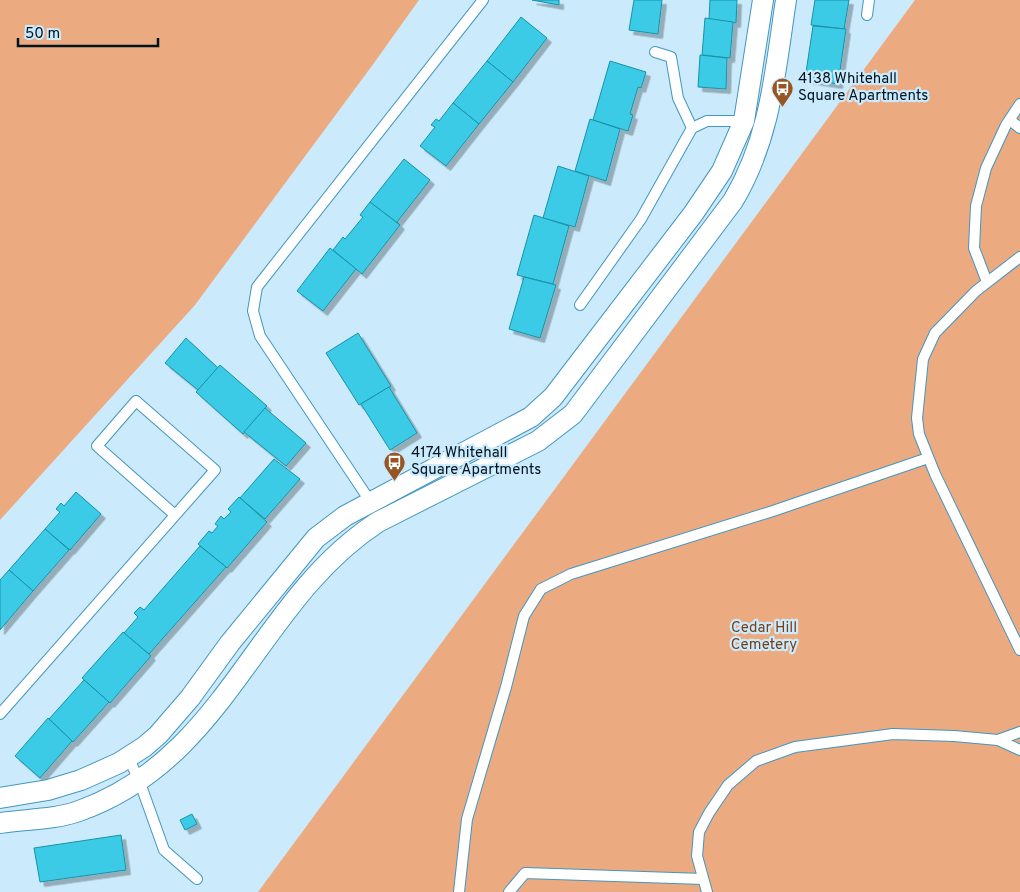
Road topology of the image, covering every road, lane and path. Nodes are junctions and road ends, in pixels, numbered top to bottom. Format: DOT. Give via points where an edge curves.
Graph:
graph roads {
  1 [pos="483,0"];
  2 [pos="763,0"];
  3 [pos="786,0"];
  4 [pos="869,0"];
  5 [pos="868,15"];
  6 [pos="655,52"];
  7 [pos="1020,104"];
  8 [pos="1010,120"];
  9 [pos="744,121"];
  10 [pos="766,123"];
  11 [pos="692,128"];
  12 [pos="1020,128"];
  13 [pos="1020,257"];
  14 [pos="986,282"];
  15 [pos="580,304"];
  16 [pos="928,458"];
  17 [pos="371,502"];
  18 [pos="175,515"];
  19 [pos="381,520"];
  20 [pos="1020,650"];
  21 [pos="0,714"];
  22 [pos="1020,732"];
  23 [pos="998,740"];
  24 [pos="1020,750"];
  25 [pos="128,757"];
  26 [pos="139,780"];
  27 [pos="0,798"];
  28 [pos="0,823"];
  29 [pos="197,879"];
  30 [pos="703,879"];
  31 [pos="459,892"];
  32 [pos="509,892"];
  33 [pos="707,892"];
  1 -- 17 [label="lane" via="257,287 254,311 260,336"];
  2 -- 9 [label="street"];
  3 -- 10 [label="street"];
  4 -- 5 [label="lane"];
  6 -- 11 [label="lane" via="671,57 678,98"];
  7 -- 8 [label="lane"];
  8 -- 12 [label="lane"];
  8 -- 14 [label="lane" via="986,168 976,206 974,248"];
  9 -- 10 [label="lane"];
  9 -- 11 [label="lane" via="707,121"];
  9 -- 17 [label="street" via="722,170 693,214 553,397 531,417"];
  10 -- 19 [label="street" via="747,178 733,201 573,414 538,441"];
  11 -- 15 [label="lane" via="641,219"];
  13 -- 14 [label="lane"];
  14 -- 16 [label="lane" via="935,332 923,359 918,418 919,434"];
  16 -- 20 [label="lane"];
  16 -- 31 [label="lane" via="773,511 571,574 541,589 524,616 467,818"];
  17 -- 19 [label="lane"];
  17 -- 25 [label="street" via="345,516 316,538 190,698 158,735"];
  18 -- 18 [label="lane" via="215,470 136,401 97,446"];
  18 -- 21 [label="lane"];
  19 -- 26 [label="street" via="355,537 320,570 200,727"];
  22 -- 23 [label="lane"];
  23 -- 24 [label="lane"];
  23 -- 30 [label="lane" via="893,734 795,747 756,761 728,785 699,832 697,856"];
  25 -- 26 [label="lane"];
  25 -- 27 [label="street" via="81,780 48,790"];
  26 -- 28 [label="street" via="78,811"];
  26 -- 29 [label="lane" via="164,850"];
  30 -- 32 [label="lane" via="525,873"];
  30 -- 33 [label="lane"];
}
